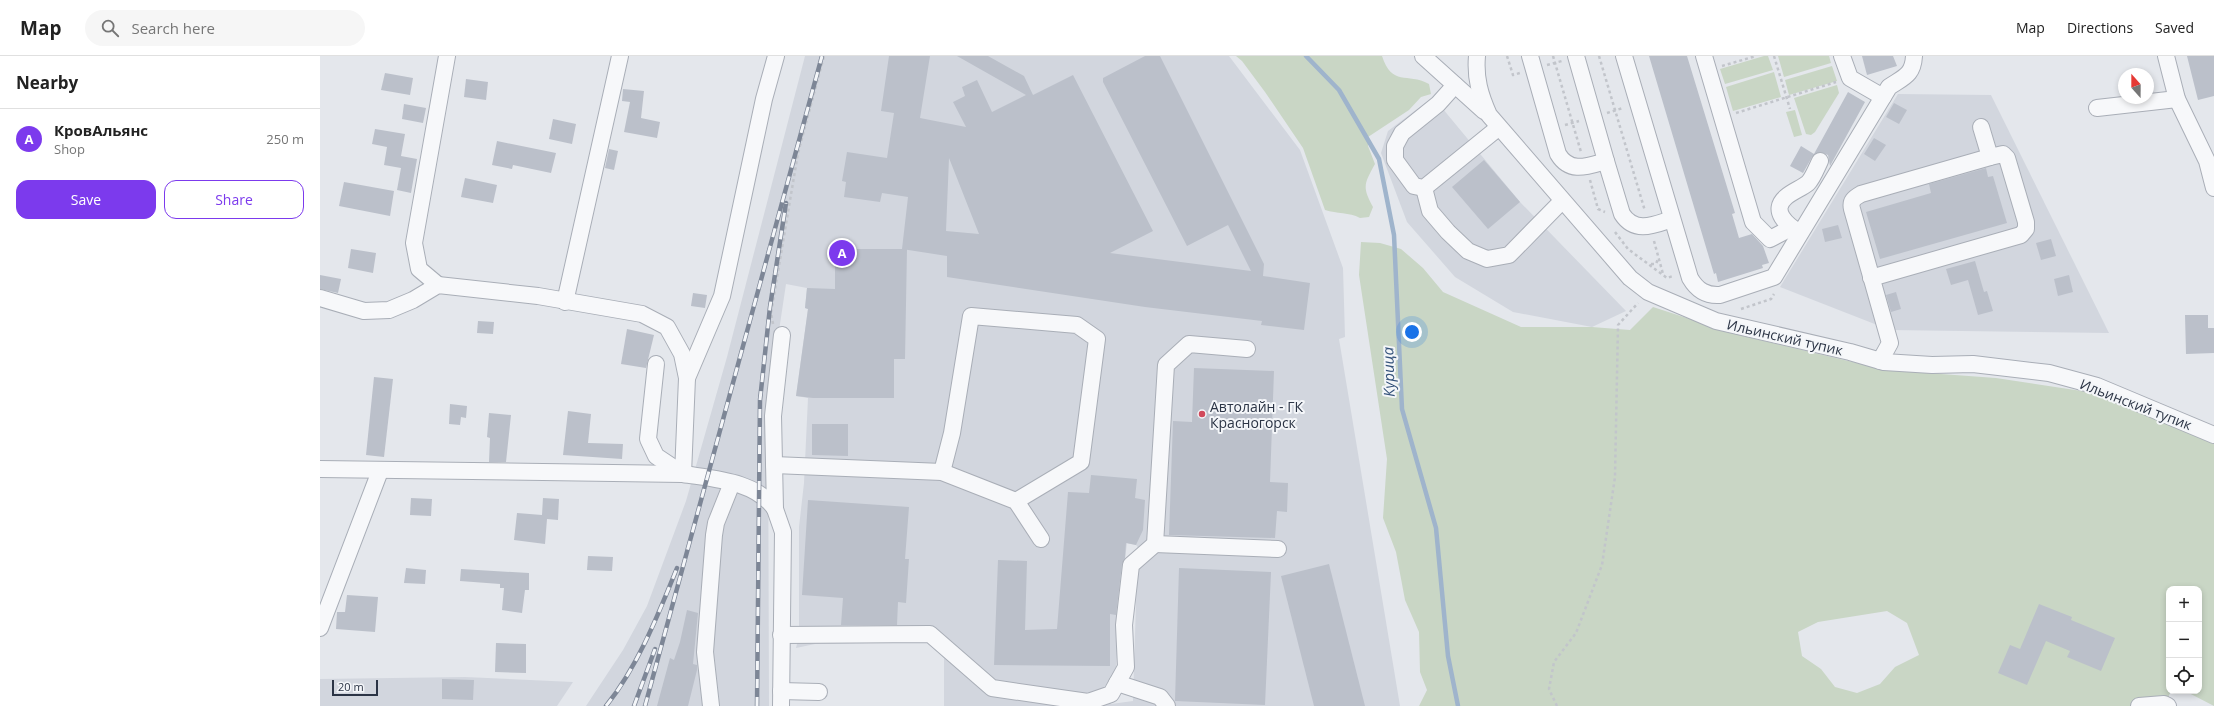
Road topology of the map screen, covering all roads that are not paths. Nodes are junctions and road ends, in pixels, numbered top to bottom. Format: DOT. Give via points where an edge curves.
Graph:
graph roads {
  1 [pos="447,56"];
  2 [pos="620,56"];
  3 [pos="776,56"];
  4 [pos="1423,56"];
  5 [pos="1477,56"];
  6 [pos="1530,56"];
  7 [pos="1576,56"];
  8 [pos="1624,56"];
  9 [pos="1842,56"];
  10 [pos="1914,56"];
  11 [pos="2166,56"];
  12 [pos="1706,63"];
  13 [pos="1455,85"];
  14 [pos="1883,97"];
  15 [pos="2177,99"];
  16 [pos="2097,108"];
  17 [pos="1489,115"];
  18 [pos="1981,127"];
  19 [pos="1498,128"];
  20 [pos="1990,157"];
  21 [pos="1606,161"];
  22 [pos="1820,161"];
  23 [pos="1424,188"];
  24 [pos="2214,188"];
  25 [pos="1562,201"];
  26 [pos="1672,219"];
  27 [pos="1796,230"];
  28 [pos="1871,278"];
  29 [pos="438,285"];
  30 [pos="320,298"];
  31 [pos="565,302"];
  32 [pos="782,335"];
  33 [pos="1247,348"];
  34 [pos="1880,361"];
  35 [pos="656,364"];
  36 [pos="687,378"];
  37 [pos="2214,435"];
  38 [pos="774,465"];
  39 [pos="320,469"];
  40 [pos="380,471"];
  41 [pos="942,472"];
  42 [pos="683,474"];
  43 [pos="732,483"];
  44 [pos="1016,501"];
  45 [pos="775,509"];
  46 [pos="1041,539"];
  47 [pos="1155,544"];
  48 [pos="1278,549"];
  49 [pos="320,628"];
  50 [pos="781,635"];
  51 [pos="1117,683"];
  52 [pos="819,692"];
  53 [pos="781,699"];
  54 [pos="711,706"];
  55 [pos="1167,706"];
  56 [pos="2139,706"];
  57 [pos="2168,706"];
  1 -- 29 [label="street" via="414,243 420,269"];
  2 -- 31 [label="street"];
  3 -- 36 [label="street" via="764,99 722,296"];
  4 -- 13 [label="street"];
  5 -- 17 [label="street, Ильинский тупик" via="1476,72 1480,95"];
  6 -- 21 [label="street" via="1558,154 1562,160 1579,168"];
  7 -- 21 [label="street"];
  8 -- 26 [label="street"];
  9 -- 14 [label="street" via="1850,78"];
  10 -- 14 [label="street" via="1914,67 1911,72 1889,87"];
  11 -- 15 [label="street"];
  12 -- 27 [label="street" via="1753,222 1770,239"];
  13 -- 17 [label="street"];
  13 -- 23 [label="street" via="1438,104 1402,133 1395,146 1395,160 1414,186"];
  14 -- 27 [label="street"];
  15 -- 16 [label="street"];
  15 -- 24 [label="street" via="2207,161"];
  17 -- 19 [label="street, Ильинский тупик"];
  18 -- 20 [label="street"];
  19 -- 23 [label="street"];
  19 -- 25 [label="street, Ильинский тупик"];
  20 -- 28 [label="street" via="1854,198 1852,209"];
  20 -- 28 [label="street" via="2003,154 2009,163 2026,222 2026,229 2021,235"];
  21 -- 26 [label="street" via="1623,216 1637,226 1650,226"];
  22 -- 27 [label="street" via="1808,182 1783,200 1780,216 1786,225"];
  23 -- 25 [label="street" via="1430,211 1448,232 1468,251 1487,259 1509,256"];
  25 -- 34 [label="street, Ильинский тупик" via="1630,278 1648,292 1716,321"];
  26 -- 27 [label="street" via="1690,278 1700,290 1713,295 1727,293 1774,277"];
  28 -- 34 [label="street" via="1890,343"];
  29 -- 30 [label="street" via="389,310 364,311"];
  29 -- 31 [label="street" via="509,292"];
  31 -- 36 [label="street" via="642,314 667,327 682,354"];
  32 -- 38 [label="street" via="773,416"];
  33 -- 47 [label="street" via="1189,344 1166,365"];
  34 -- 37 [label="street, Ильинский тупик" via="1932,365 1973,364 2049,373 2097,386"];
  35 -- 42 [label="street" via="648,439 656,456"];
  36 -- 42 [label="street"];
  38 -- 41 [label="street"];
  38 -- 45 [label="street"];
  39 -- 40 [label="street"];
  40 -- 42 [label="street"];
  40 -- 49 [label="street"];
  41 -- 44 [label="street"];
  41 -- 44 [label="street" via="952,433 971,316 1077,325 1097,339 1081,462"];
  42 -- 43 [label="street"];
  43 -- 45 [label="street" via="759,492"];
  43 -- 54 [label="street" via="716,523 714,535 705,652"];
  44 -- 46 [label="street"];
  45 -- 50 [label="street" via="783,532"];
  47 -- 48 [label="street"];
  47 -- 51 [label="street" via="1131,565 1124,625 1126,667"];
  50 -- 51 [label="street" via="930,634 992,688 1088,702 1111,694"];
  50 -- 53 [label="street"];
  51 -- 55 [label="street" via="1160,697"];
  52 -- 53 [label="street"];
  56 -- 57 [label="street"];
}
